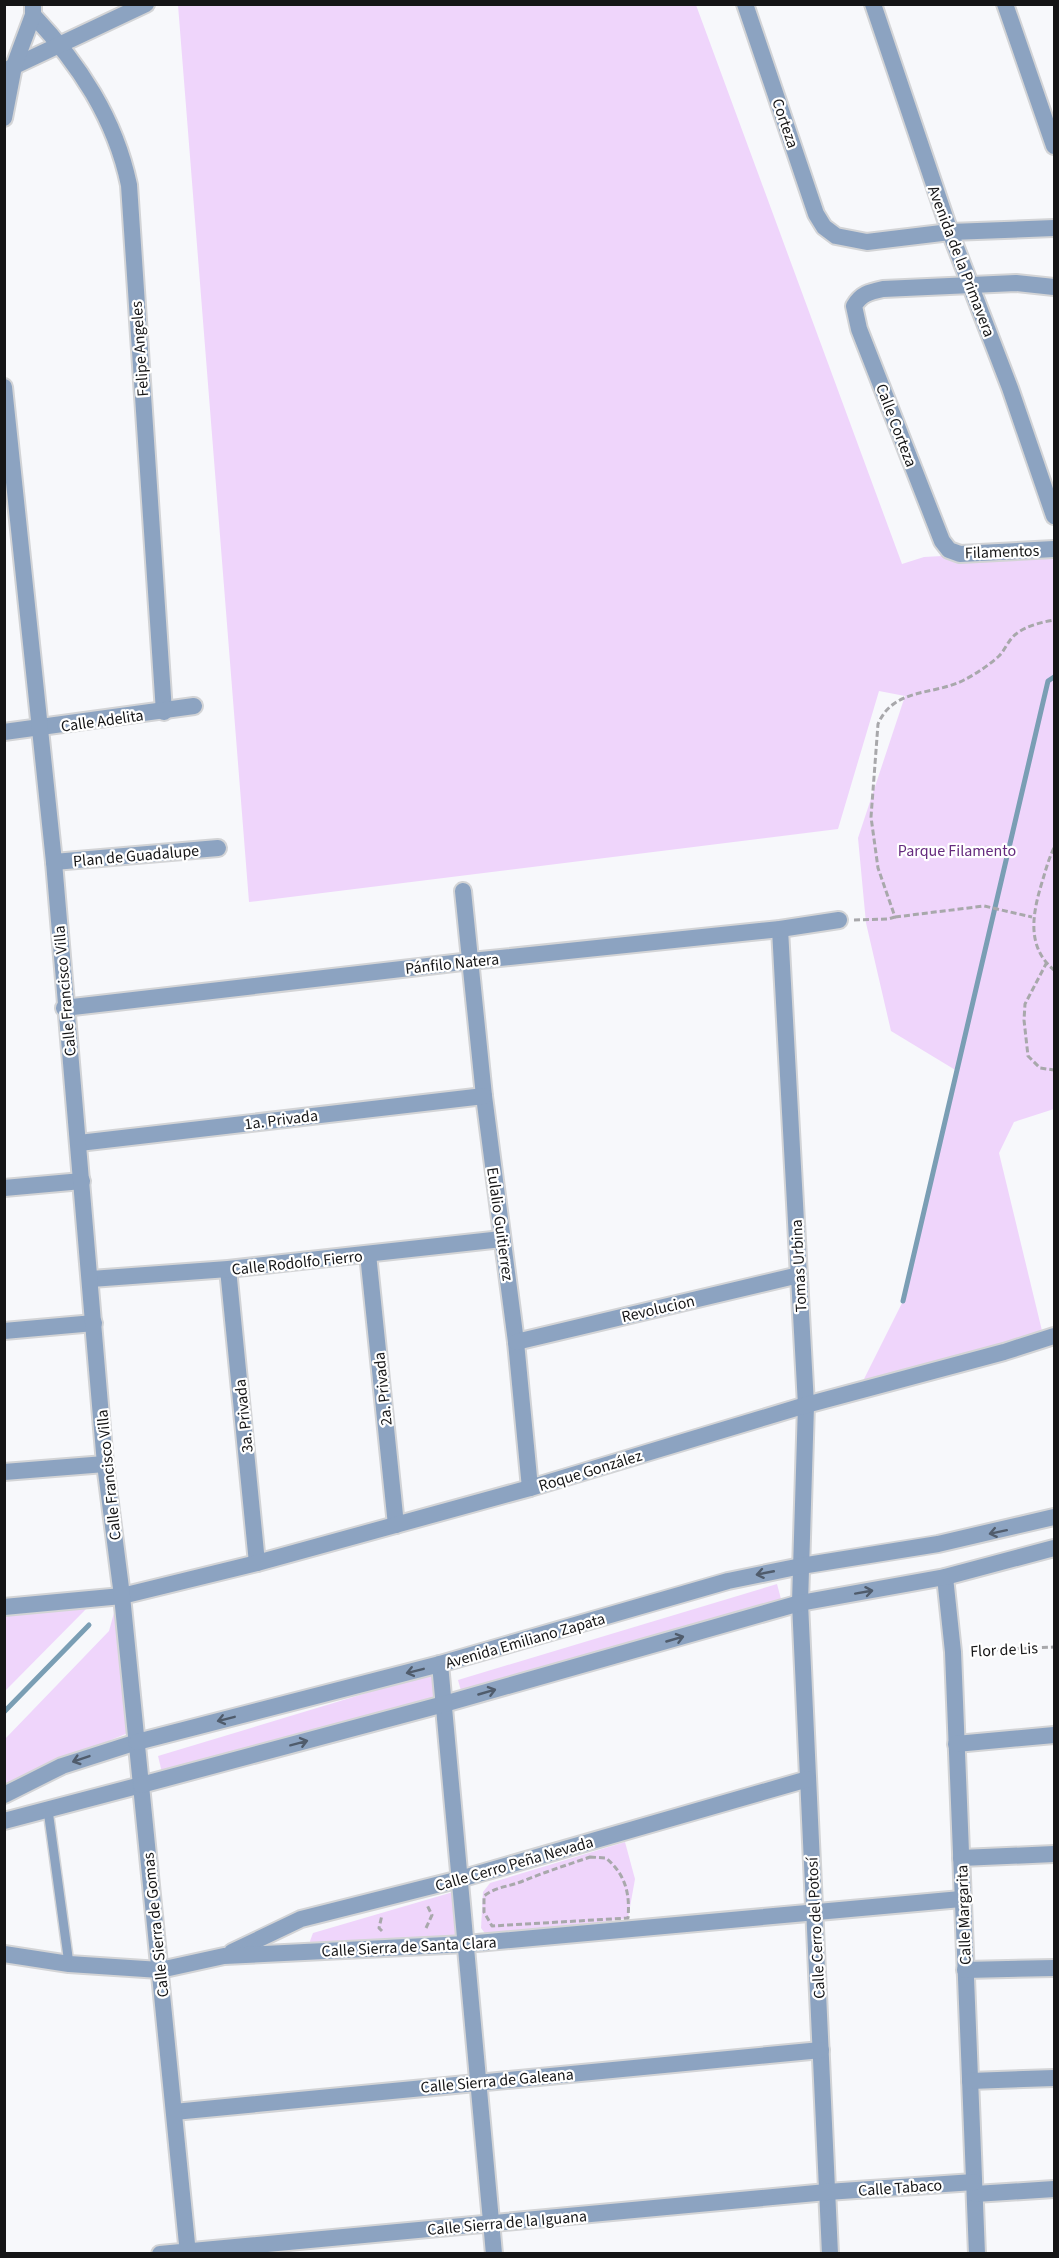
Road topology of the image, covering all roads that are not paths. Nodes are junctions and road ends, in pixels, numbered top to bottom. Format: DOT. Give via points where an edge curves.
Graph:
graph roads {
  1 [pos="146,4"];
  2 [pos="745,4"];
  3 [pos="873,4"];
  4 [pos="1005,4"];
  5 [pos="33,10"];
  6 [pos="62,46"];
  7 [pos="9,69"];
  8 [pos="4,118"];
  9 [pos="1054,146"];
  10 [pos="1054,228"];
  11 [pos="952,237"];
  12 [pos="969,279"];
  13 [pos="1054,287"];
  14 [pos="4,387"];
  15 [pos="1054,516"];
  16 [pos="1054,549"];
  17 [pos="949,550"];
  18 [pos="194,706"];
  19 [pos="164,712"];
  20 [pos="40,729"];
  21 [pos="4,732"];
  22 [pos="218,848"];
  23 [pos="54,862"];
  24 [pos="463,891"];
  25 [pos="839,920"];
  26 [pos="780,929"];
  27 [pos="471,961"];
  28 [pos="64,1008"];
  29 [pos="484,1096"];
  30 [pos="79,1143"];
  31 [pos="82,1180"];
  32 [pos="4,1188"];
  33 [pos="502,1239"];
  34 [pos="368,1254"];
  35 [pos="228,1269"];
  36 [pos="799,1275"];
  37 [pos="91,1279"];
  38 [pos="94,1323"];
  39 [pos="4,1331"];
  40 [pos="1054,1336"];
  41 [pos="516,1342"];
  42 [pos="806,1405"];
  43 [pos="105,1464"];
  44 [pos="4,1472"];
  45 [pos="530,1488"];
  46 [pos="1054,1517"];
  47 [pos="396,1525"];
  48 [pos="1054,1548"];
  49 [pos="257,1563"];
  50 [pos="801,1566"];
  51 [pos="945,1577"];
  52 [pos="122,1596"];
  53 [pos="800,1603"];
  54 [pos="4,1607"];
  55 [pos="440,1664"];
  56 [pos="444,1704"];
  57 [pos="1054,1735"];
  58 [pos="137,1742"];
  59 [pos="956,1744"];
  60 [pos="808,1779"];
  61 [pos="141,1785"];
  62 [pos="4,1796"];
  63 [pos="48,1810"];
  64 [pos="4,1821"];
  65 [pos="1054,1854"];
  66 [pos="962,1858"];
  67 [pos="460,1879"];
  68 [pos="961,1899"];
  69 [pos="814,1911"];
  70 [pos="466,1944"];
  71 [pos="4,1954"];
  72 [pos="224,1956"];
  73 [pos="69,1964"];
  74 [pos="1054,1968"];
  75 [pos="160,1970"];
  76 [pos="965,1970"];
  77 [pos="821,2050"];
  78 [pos="1054,2078"];
  79 [pos="970,2080"];
  80 [pos="478,2081"];
  81 [pos="174,2112"];
  82 [pos="974,2188"];
  83 [pos="1054,2189"];
  84 [pos="827,2192"];
  85 [pos="491,2224"];
  86 [pos="188,2252"];
  87 [pos="160,2253"];
  88 [pos="494,2253"];
  89 [pos="830,2253"];
  90 [pos="977,2253"];
  1 -- 6 [label="street"];
  2 -- 11 [label="street, Corteza" via="816,214 824,227 836,236 867,242"];
  3 -- 11 [label="street, Avenida de la Primavera"];
  4 -- 9 [label="street"];
  5 -- 6 [label="street, Felipe Angeles"];
  5 -- 7 [label="street"];
  6 -- 7 [label="street"];
  6 -- 19 [label="street, Felipe Angeles" via="113,129 129,185"];
  7 -- 8 [label="street"];
  10 -- 11 [label="street"];
  11 -- 12 [label="street, Avenida de la Primavera"];
  12 -- 13 [label="street"];
  12 -- 15 [label="street, Avenida de la Primavera"];
  12 -- 17 [label="street, Calle Corteza" via="883,289 859,298 854,306 859,329 942,541"];
  14 -- 20 [label="street, Calle Francisco Villa"];
  16 -- 17 [label="street, Filamentos" via="977,554"];
  18 -- 19 [label="street, Calle Adelita"];
  19 -- 20 [label="street, Calle Adelita"];
  20 -- 21 [label="street, Calle Adelita"];
  20 -- 23 [label="street, Calle Francisco Villa"];
  22 -- 23 [label="street, Plan de Guadalupe"];
  23 -- 28 [label="street, Calle Francisco Villa"];
  24 -- 27 [label="street, Eulalio Guitierrez"];
  25 -- 26 [label="street, Pánfilo Natera"];
  26 -- 27 [label="street, Pánfilo Natera"];
  26 -- 36 [label="street, Tomas Urbina"];
  27 -- 28 [label="street, Pánfilo Natera"];
  27 -- 29 [label="street, Eulalio Guitierrez"];
  28 -- 30 [label="street, Calle Francisco Villa"];
  29 -- 30 [label="street, 1a. Privada"];
  29 -- 33 [label="street, Eulalio Guitierrez"];
  30 -- 31 [label="street, Calle Francisco Villa"];
  31 -- 32 [label="street"];
  31 -- 37 [label="street, Calle Francisco Villa"];
  33 -- 34 [label="street, Calle Rodolfo Fierro"];
  33 -- 41 [label="street, Eulalio Guitierrez"];
  34 -- 35 [label="street, Calle Rodolfo Fierro"];
  34 -- 47 [label="street, 2a. Privada"];
  35 -- 37 [label="street, Calle Rodolfo Fierro"];
  35 -- 49 [label="street, 3a. Privada"];
  36 -- 41 [label="street, Revolucion"];
  36 -- 42 [label="street, Tomas Urbina"];
  37 -- 38 [label="street, Calle Francisco Villa"];
  38 -- 39 [label="street"];
  38 -- 43 [label="street, Calle Francisco Villa"];
  40 -- 42 [label="street, Roque González"];
  41 -- 45 [label="street, Eulalio Guitierrez"];
  42 -- 45 [label="street, Roque González"];
  42 -- 50 [label="street, Tomas Urbina"];
  43 -- 44 [label="street"];
  43 -- 52 [label="street, Calle Francisco Villa"];
  45 -- 47 [label="street, Roque González"];
  46 -- 50 [label="street, Avenida Emiliano Zapata, one-way" via="938,1545"];
  47 -- 49 [label="street, Roque González"];
  48 -- 51 [label="street"];
  49 -- 52 [label="street, Roque González"];
  50 -- 53 [label="street, Tomas Urbina"];
  50 -- 55 [label="street, Avenida Emiliano Zapata, one-way" via="729,1581"];
  53 -- 51 [label="street, one-way"];
  51 -- 59 [label="street, Calle Margarita" via="953,1652"];
  52 -- 54 [label="street, Roque González"];
  52 -- 58 [label="street, Calle Sierra de Gomas"];
  56 -- 53 [label="street, one-way"];
  53 -- 60 [label="street, Calle Cerro del Potosí"];
  55 -- 56 [label="street"];
  55 -- 58 [label="street, Avenida Emiliano Zapata, one-way"];
  61 -- 56 [label="street, one-way"];
  56 -- 67 [label="street"];
  57 -- 59 [label="street"];
  58 -- 61 [label="street, Calle Sierra de Gomas"];
  58 -- 62 [label="street, Avenida Emiliano Zapata, one-way" via="62,1766"];
  59 -- 66 [label="street, Calle Margarita"];
  60 -- 67 [label="street, Calle Cerro Peña Nevada"];
  60 -- 69 [label="street, Calle Cerro del Potosí"];
  61 -- 63 [label="street"];
  61 -- 75 [label="street, Calle Sierra de Gomas"];
  63 -- 64 [label="street"];
  63 -- 73 [label="lane"];
  65 -- 66 [label="street"];
  66 -- 68 [label="street, Calle Margarita"];
  67 -- 70 [label="street"];
  67 -- 72 [label="street, Calle Cerro Peña Nevada" via="301,1919"];
  68 -- 69 [label="street, Calle Sierra de Santa Clara"];
  68 -- 76 [label="street, Calle Margarita"];
  69 -- 70 [label="street, Calle Sierra de Santa Clara"];
  69 -- 77 [label="street, Calle Cerro del Potosí"];
  70 -- 72 [label="street, Calle Sierra de Santa Clara"];
  70 -- 80 [label="street"];
  71 -- 73 [label="street, Calle Sierra de Santa Clara"];
  72 -- 75 [label="street, Calle Sierra de Santa Clara"];
  73 -- 75 [label="street, Calle Sierra de Santa Clara"];
  74 -- 76 [label="street"];
  75 -- 81 [label="street, Calle Sierra de Gomas"];
  76 -- 79 [label="street, Calle Margarita"];
  77 -- 80 [label="street, Calle Sierra de Galeana"];
  77 -- 84 [label="street, Calle Cerro del Potosí"];
  78 -- 79 [label="street"];
  79 -- 82 [label="street, Calle Margarita"];
  80 -- 81 [label="street, Calle Sierra de Galeana"];
  80 -- 85 [label="street"];
  81 -- 86 [label="street, Calle Sierra de Gomas"];
  82 -- 83 [label="street, Calle Tabaco"];
  82 -- 84 [label="street, Calle Tabaco"];
  82 -- 90 [label="street, Calle Margarita"];
  84 -- 85 [label="street, Calle Sierra de la Iguana"];
  84 -- 89 [label="street, Calle Cerro del Potosí"];
  85 -- 86 [label="street, Calle Sierra de la Iguana"];
  85 -- 88 [label="street"];
  86 -- 87 [label="street, Calle Sierra de la Iguana"];
}
